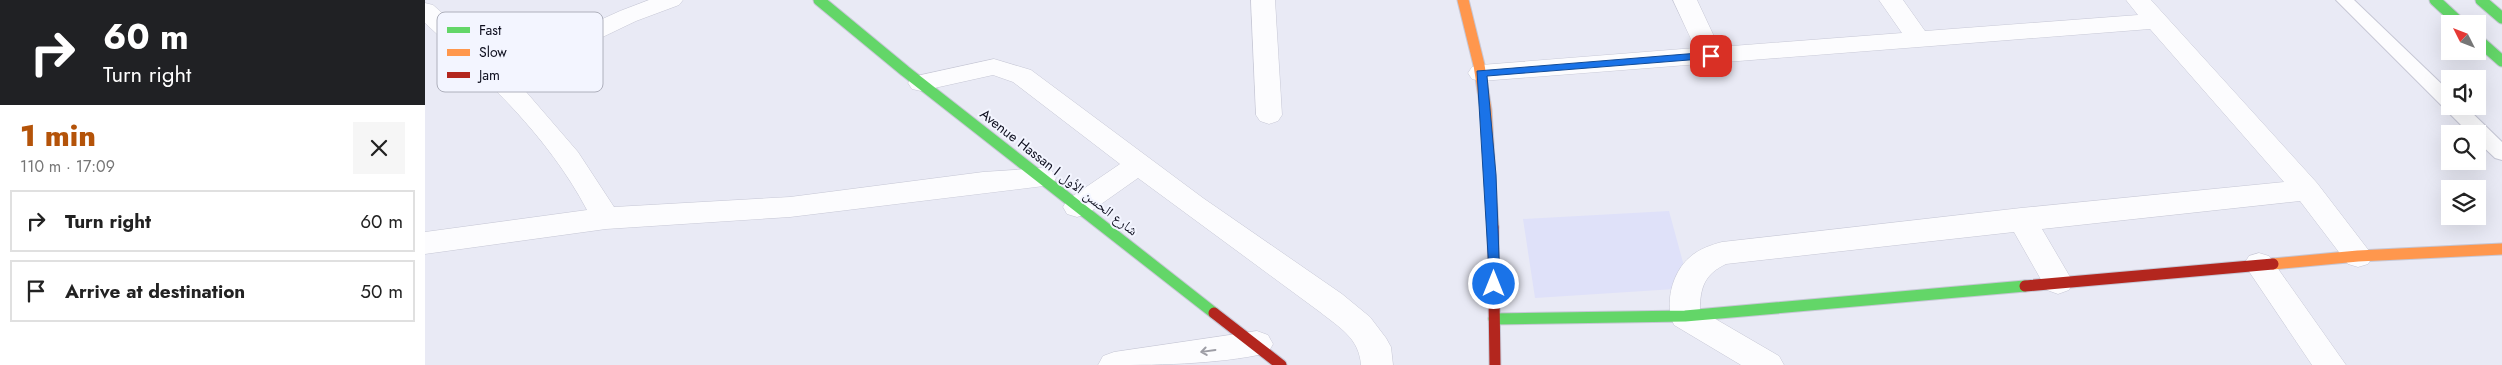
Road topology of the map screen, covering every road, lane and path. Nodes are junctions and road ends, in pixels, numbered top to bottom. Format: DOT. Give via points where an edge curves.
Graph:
graph roads {
  1 [pos="671,0"];
  2 [pos="819,0"];
  3 [pos="1263,0"];
  4 [pos="1463,0"];
  5 [pos="1685,0"];
  6 [pos="1891,0"];
  7 [pos="2138,0"];
  8 [pos="2344,0"];
  9 [pos="2435,0"];
  10 [pos="2481,0"];
  11 [pos="425,10"];
  12 [pos="2451,15"];
  13 [pos="2502,18"];
  14 [pos="2155,20"];
  15 [pos="437,21"];
  16 [pos="603,27"];
  17 [pos="1918,38"];
  18 [pos="2486,47"];
  19 [pos="1711,56"];
  20 [pos="2502,61"];
  21 [pos="1481,73"];
  22 [pos="921,82"];
  23 [pos="512,92"];
  24 [pos="2441,94"];
  25 [pos="1269,115"];
  26 [pos="2462,115"];
  27 [pos="2502,153"];
  28 [pos="1139,164"];
  29 [pos="1042,178"];
  30 [pos="2307,190"];
  31 [pos="1077,207"];
  32 [pos="606,218"];
  33 [pos="2021,220"];
  34 [pos="425,243"];
  35 [pos="2502,248"];
  36 [pos="2358,256"];
  37 [pos="2259,264"];
  38 [pos="2058,282"];
  39 [pos="1685,316"];
  40 [pos="1494,319"];
  41 [pos="1257,344"];
  42 [pos="1114,365"];
  43 [pos="1281,365"];
  44 [pos="1377,365"];
  45 [pos="1495,365"];
  46 [pos="1768,365"];
  47 [pos="2331,365"];
  1 -- 16 [label="street"];
  2 -- 22 [label="main road, Avenue Hassan I شارع الحسن الأول"];
  3 -- 25 [label="street"];
  4 -- 21 [label="main road"];
  5 -- 19 [label="street"];
  6 -- 17 [label="street"];
  7 -- 14 [label="street"];
  8 -- 24 [label="lane"];
  9 -- 12 [label="main road"];
  10 -- 13 [label="main road"];
  11 -- 15 [label="street"];
  14 -- 17 [label="street"];
  14 -- 30 [label="street"];
  17 -- 19 [label="street"];
  18 -- 20 [label="main road"];
  19 -- 21 [label="street"];
  21 -- 40 [label="main road" via="1493,222"];
  22 -- 28 [label="street" via="994,67 1022,76"];
  22 -- 29 [label="main road, Avenue Hassan I شارع الحسن الأول"];
  23 -- 32 [label="street" via="585,182"];
  26 -- 27 [label="lane"];
  28 -- 31 [label="street"];
  28 -- 44 [label="street" via="1359,326 1375,347"];
  29 -- 31 [label="main road, Avenue Hassan I شارع الحسن الأول"];
  29 -- 32 [label="street" via="983,182 790,207"];
  30 -- 33 [label="street"];
  30 -- 36 [label="street"];
  31 -- 41 [label="main road, Avenue Hassan I شارع الحسن الأول"];
  32 -- 34 [label="street"];
  33 -- 38 [label="street"];
  33 -- 39 [label="street" via="1722,253 1706,259 1694,271 1687,283"];
  35 -- 36 [label="main road"];
  36 -- 37 [label="main road"];
  37 -- 38 [label="main road"];
  37 -- 47 [label="street"];
  38 -- 39 [label="main road"];
  39 -- 40 [label="main road"];
  39 -- 46 [label="street"];
  40 -- 45 [label="main road"];
  41 -- 42 [label="street, one-way"];
  41 -- 43 [label="main road, Avenue Hassan I شارع الحسن الأول"];
}
